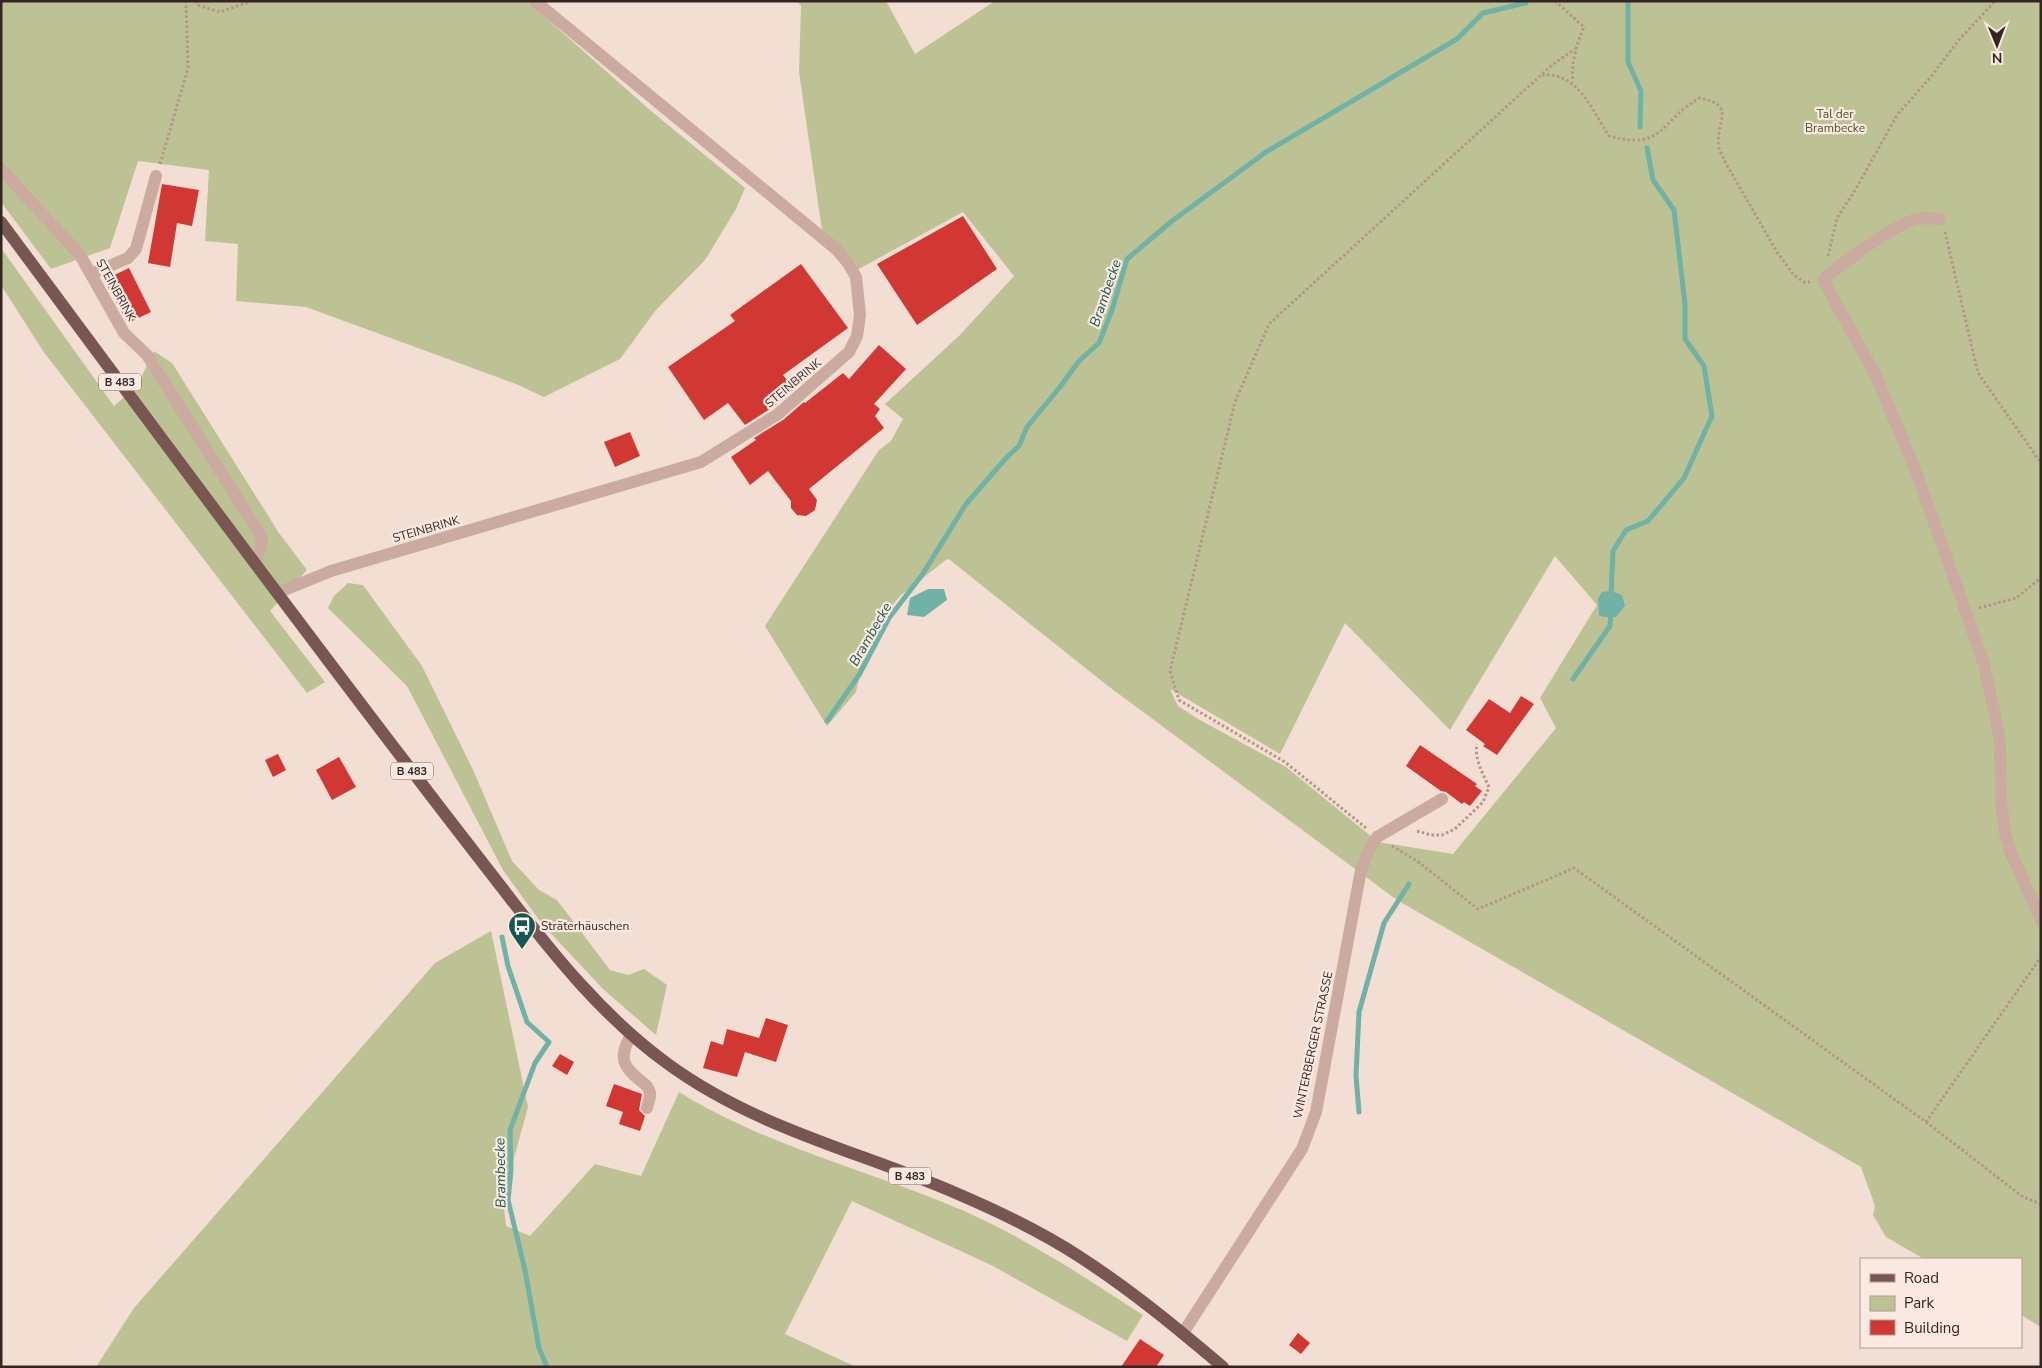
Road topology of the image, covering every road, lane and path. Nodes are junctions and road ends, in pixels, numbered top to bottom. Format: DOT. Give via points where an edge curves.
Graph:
graph roads {
  1 [pos="186,1"];
  2 [pos="196,1"];
  3 [pos="252,1"];
  4 [pos="534,1"];
  5 [pos="1556,1"];
  6 [pos="1995,1"];
  7 [pos="1575,49"];
  8 [pos="1541,75"];
  9 [pos="1573,83"];
  10 [pos="1,169"];
  11 [pos="156,176"];
  12 [pos="1940,219"];
  13 [pos="1,222"];
  14 [pos="91,274"];
  15 [pos="1823,280"];
  16 [pos="2041,463"];
  17 [pos="255,562"];
  18 [pos="2041,578"];
  19 [pos="278,593"];
  20 [pos="1966,612"];
  21 [pos="1477,744"];
  22 [pos="1442,799"];
  23 [pos="1397,825"];
  24 [pos="1377,837"];
  25 [pos="2041,920"];
  26 [pos="2041,957"];
  27 [pos="631,1035"];
  28 [pos="647,1108"];
  29 [pos="1926,1122"];
  30 [pos="2041,1204"];
  31 [pos="1183,1333"];
  32 [pos="1224,1367"];
  1 -- 11 [label="path" via="188,68"];
  2 -- 3 [label="path" via="197,5 220,12"];
  4 -- 19 [label="street, STEINBRINK" via="836,249 856,277 860,293 857,336 849,352 778,414 701,462 331,571"];
  5 -- 7 [label="path" via="1584,27"];
  6 -- 15 [label="path" via="1897,115 1837,218"];
  7 -- 8 [label="path"];
  7 -- 9 [label="path"];
  8 -- 9 [label="path" via="1551,74"];
  8 -- 24 [label="path" via="1269,324 1236,402 1170,671 1179,700 1285,762"];
  9 -- 15 [label="path" via="1609,136 1627,141 1653,137 1684,107 1699,98 1720,106 1723,118 1719,148 1769,239 1793,274 1804,282"];
  10 -- 14 [label="street, STEINBRINK" via="80,255"];
  11 -- 14 [label="street" via="136,249 128,258"];
  12 -- 15 [label="street" via="1920,218 1905,222"];
  12 -- 16 [label="path" via="1978,372"];
  13 -- 17 [label="main road, B 483"];
  14 -- 17 [label="street, STEINBRINK" via="124,333 147,355 261,536 262,544"];
  15 -- 20 [label="street" via="1876,376 1915,469"];
  17 -- 19 [label="main road, B 483"];
  18 -- 20 [label="path" via="2016,598"];
  19 -- 27 [label="main road, B 483" via="550,950"];
  20 -- 25 [label="street" via="1984,665 1999,732 2005,833"];
  21 -- 23 [label="path" via="1480,766 1489,787 1483,802 1469,818 1442,835"];
  22 -- 23 [label="street"];
  23 -- 24 [label="street"];
  24 -- 29 [label="path" via="1417,861 1478,909 1574,868"];
  24 -- 31 [label="street, WINTERBERGER STRASSE" via="1361,870 1316,1112 1302,1149"];
  26 -- 29 [label="path"];
  27 -- 28 [label="street" via="624,1048 623,1061 632,1075 648,1086 651,1094"];
  27 -- 31 [label="main road, B 483" via="704,1088 779,1127 954,1192 1051,1239"];
  29 -- 30 [label="path" via="2022,1197"];
  31 -- 32 [label="main road, B 483"];
}
